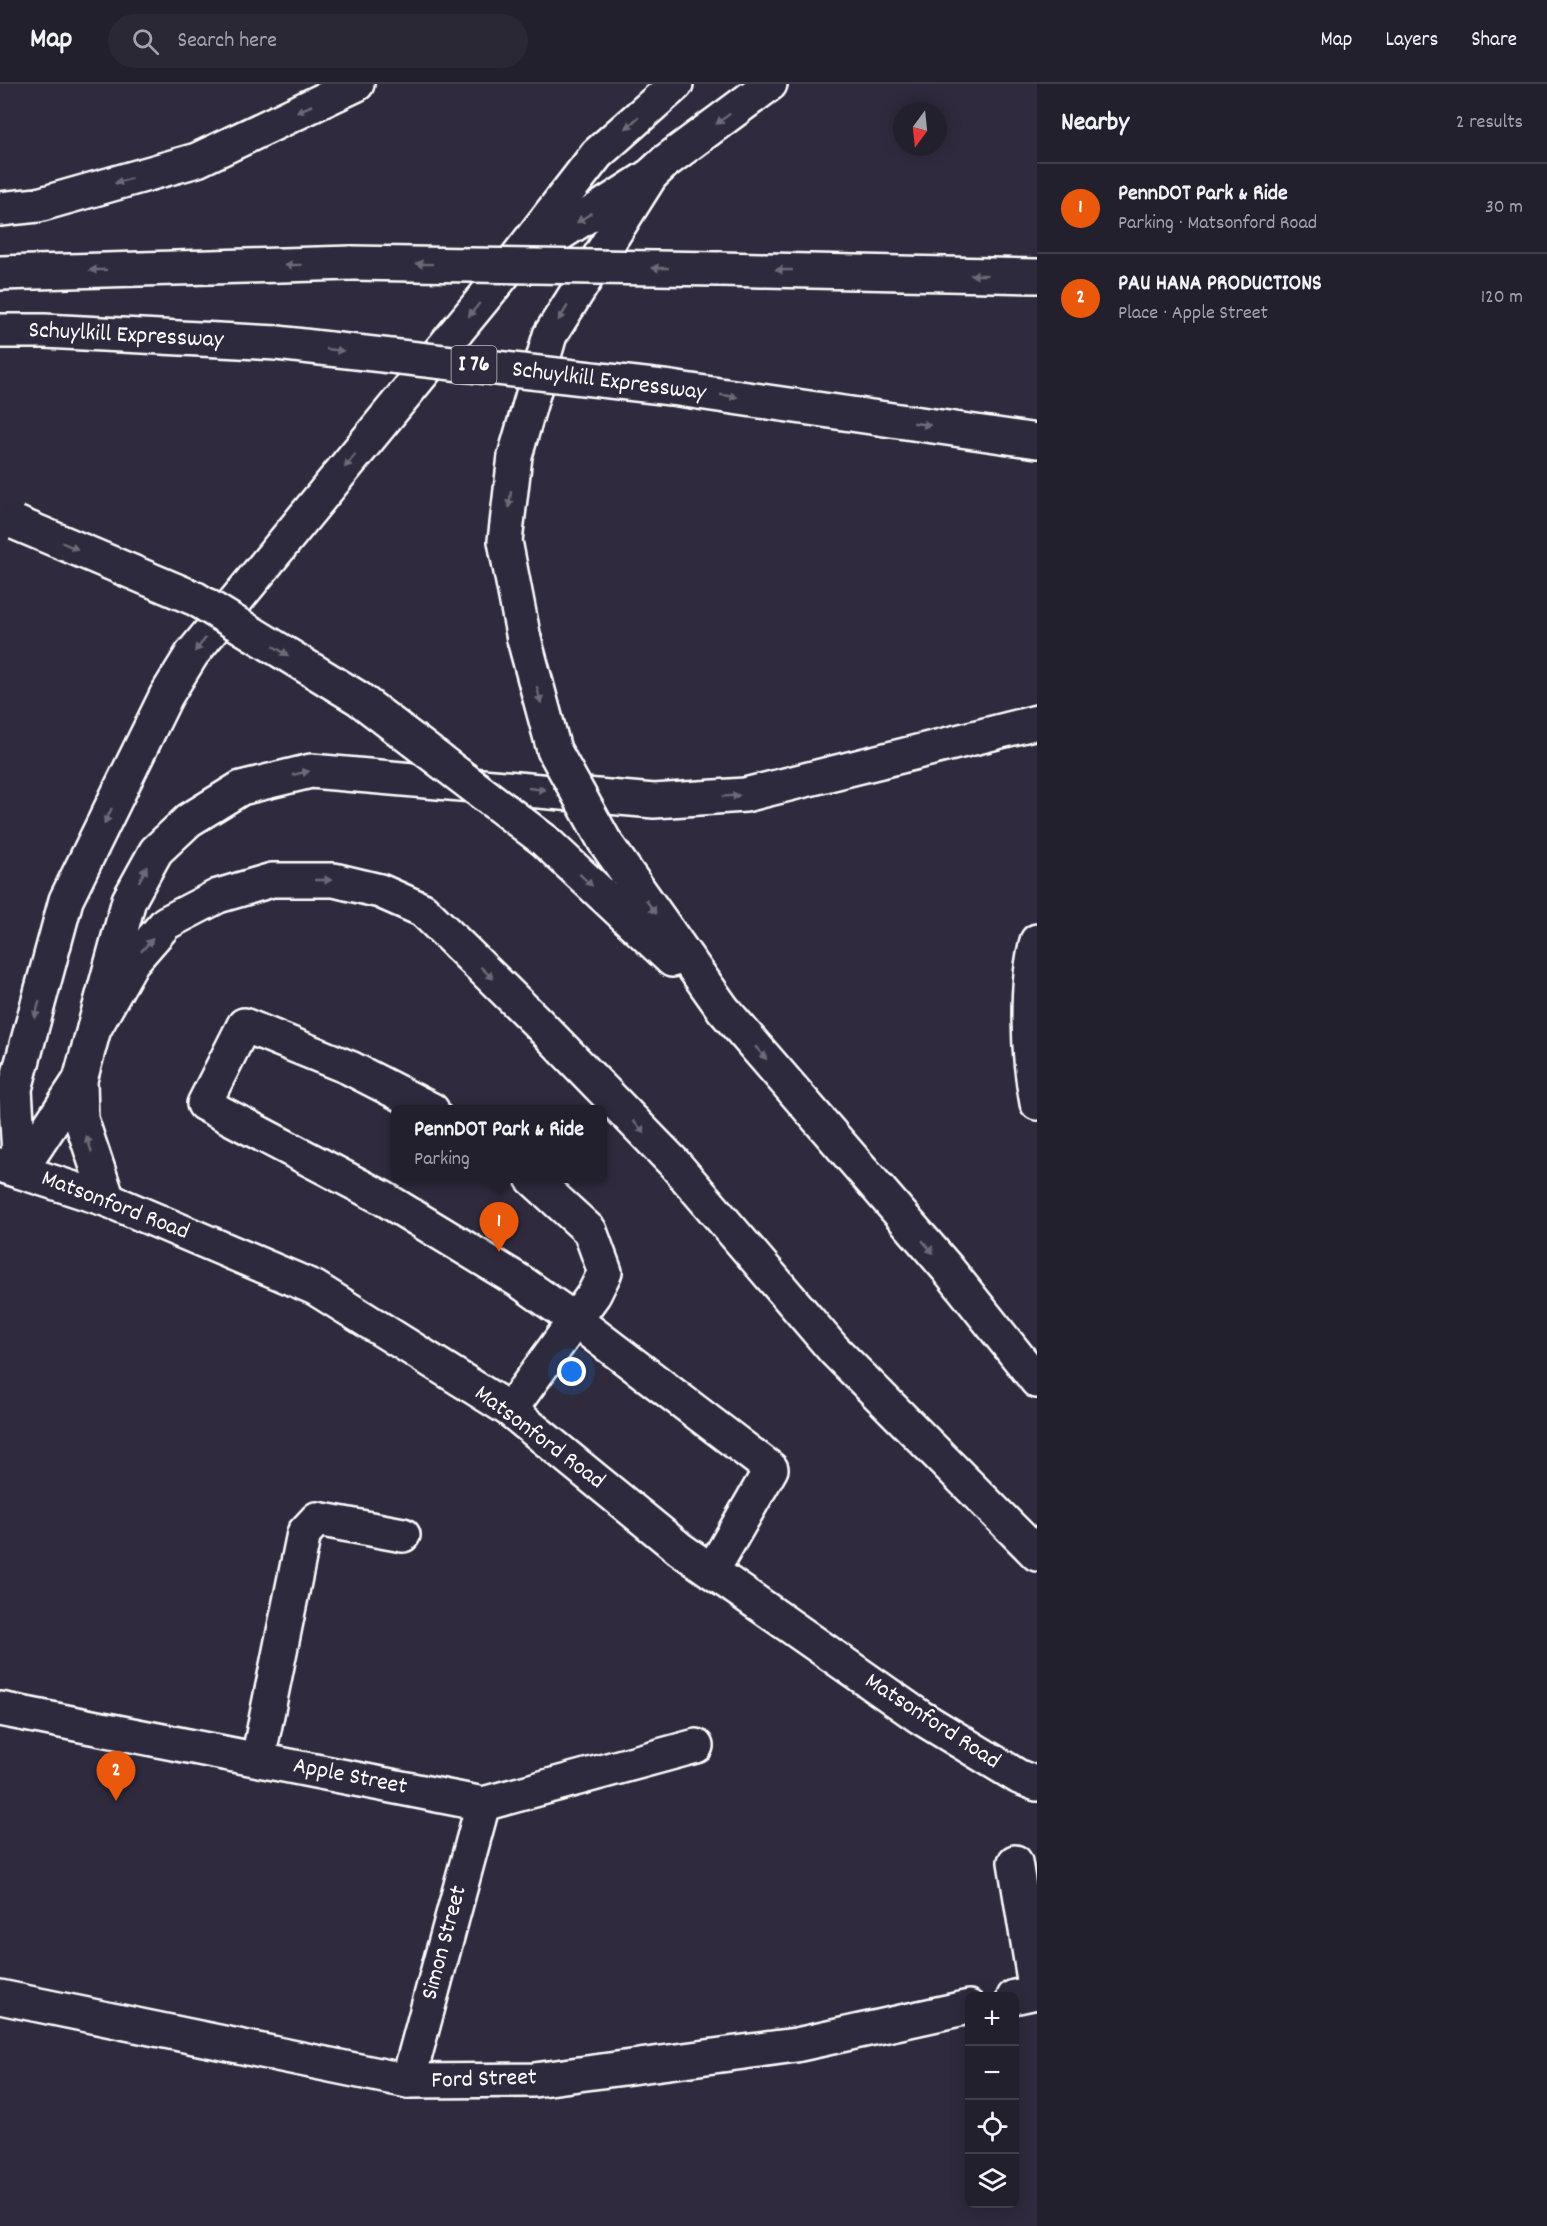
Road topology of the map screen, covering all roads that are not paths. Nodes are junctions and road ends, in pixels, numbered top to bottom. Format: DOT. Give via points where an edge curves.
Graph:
graph roads {
  1 [pos="357,84"];
  2 [pos="676,84"];
  3 [pos="770,84"];
  4 [pos="651,175"];
  5 [pos="0,209"];
  6 [pos="511,265"];
  7 [pos="0,273"];
  8 [pos="1037,276"];
  9 [pos="0,331"];
  10 [pos="1037,441"];
  11 [pos="8,521"];
  12 [pos="1037,722"];
  13 [pos="1037,940"];
  14 [pos="723,1009"];
  15 [pos="94,1029"];
  16 [pos="80,1080"];
  17 [pos="8,1094"];
  18 [pos="1037,1103"];
  19 [pos="422,1105"];
  20 [pos="10,1168"];
  21 [pos="536,1183"];
  22 [pos="108,1200"];
  23 [pos="575,1320"];
  24 [pos="1037,1381"];
  25 [pos="510,1410"];
  26 [pos="403,1535"];
  27 [pos="1037,1554"];
  28 [pos="712,1571"];
  29 [pos="0,1708"];
  30 [pos="696,1746"];
  31 [pos="258,1759"];
  32 [pos="1037,1784"];
  33 [pos="483,1804"];
  34 [pos="1015,1862"];
  35 [pos="1029,1994"];
  36 [pos="0,1997"];
  37 [pos="965,2008"];
  38 [pos="408,2081"];
  1 -- 5 [label="main road, one-way" via="197,160 38,205"];
  2 -- 6 [label="main road, one-way" via="597,154"];
  3 -- 4 [label="main road, one-way"];
  4 -- 6 [label="main road, one-way"];
  4 -- 14 [label="main road, one-way, bridge" via="550,335 515,456 505,541 524,639 554,750 605,842"];
  6 -- 17 [label="main road, one-way" via="192,654 166,696 66,900"];
  8 -- 7 [label="main road, one-way, bridge" via="352,263"];
  9 -- 10 [label="main road, Schuylkill Expressway / I 76, one-way, bridge" via="277,343 671,388"];
  11 -- 14 [label="main road, one-way, bridge" via="196,599 358,699 544,840"];
  15 -- 12 [label="main road, one-way" via="129,900 156,850 189,820 241,788 311,771 654,801 745,795"];
  13 -- 18 [label="main road" via="1032,958 1030,1034"];
  14 -- 24 [label="main road, one-way" via="947,1268"];
  15 -- 16 [label="main road"];
  15 -- 27 [label="main road, one-way" via="132,962 166,923 218,896 272,880 334,880 380,891 423,910 674,1163 834,1350"];
  16 -- 20 [label="main road"];
  22 -- 16 [label="main road, one-way" via="81,1119"];
  17 -- 20 [label="main road"];
  19 -- 23 [label="main road" via="350,1068 244,1025 204,1104 383,1198 521,1281"];
  20 -- 22 [label="main road, Matsonford Road"];
  21 -- 23 [label="main road" via="590,1231 604,1272"];
  22 -- 25 [label="main road, Matsonford Road" via="315,1288"];
  23 -- 25 [label="main road"];
  23 -- 28 [label="main road" via="771,1469"];
  25 -- 28 [label="main road, Matsonford Road"];
  26 -- 31 [label="main road" via="317,1519 303,1533"];
  28 -- 32 [label="main road, Matsonford Road" via="920,1717 1018,1778"];
  29 -- 31 [label="main road, Apple Street"];
  30 -- 33 [label="main road, Apple Street"];
  31 -- 33 [label="main road, Apple Street"];
  33 -- 38 [label="main road, Simon Street"];
  34 -- 35 [label="main road"];
  36 -- 38 [label="main road, Ford Street"];
  37 -- 38 [label="main road, Ford Street" via="796,2045 534,2080"];
}
